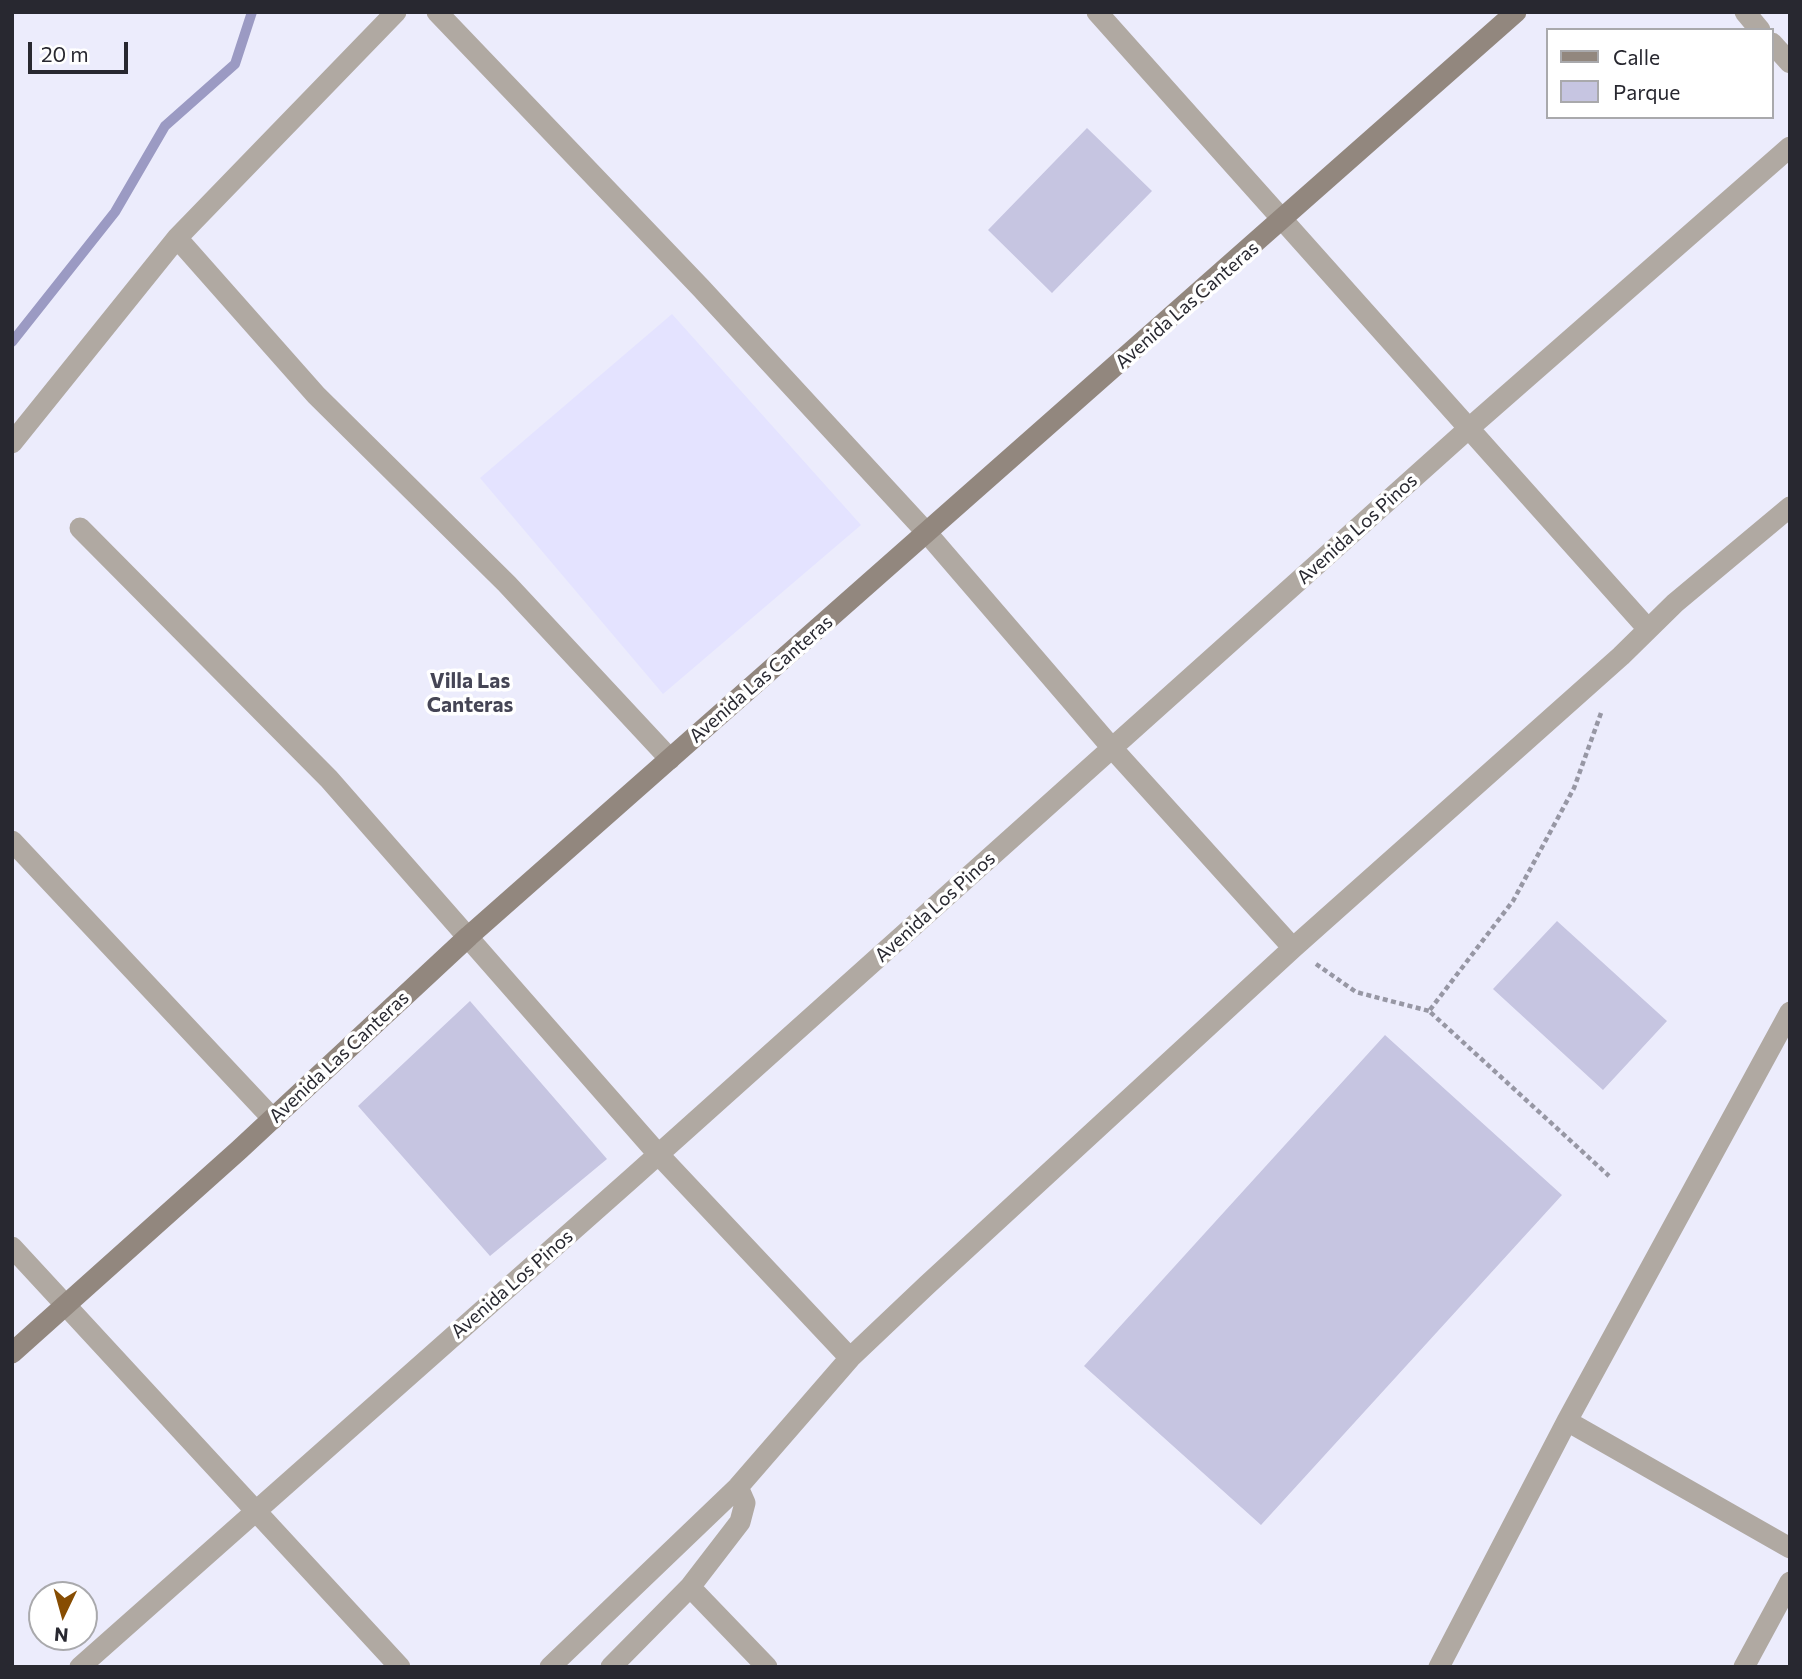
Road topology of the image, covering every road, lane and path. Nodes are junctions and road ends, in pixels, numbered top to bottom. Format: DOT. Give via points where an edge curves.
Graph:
graph roads {
  1 [pos="396,12"];
  2 [pos="437,12"];
  3 [pos="1097,12"];
  4 [pos="1516,12"];
  5 [pos="1745,12"];
  6 [pos="1758,28"];
  7 [pos="1774,45"];
  8 [pos="1790,63"];
  9 [pos="1790,147"];
  10 [pos="1281,222"];
  11 [pos="177,238"];
  12 [pos="1467,430"];
  13 [pos="12,443"];
  14 [pos="1790,507"];
  15 [pos="80,528"];
  16 [pos="927,534"];
  17 [pos="1648,629"];
  18 [pos="1604,704"];
  19 [pos="1112,748"];
  20 [pos="670,760"];
  21 [pos="12,841"];
  22 [pos="469,936"];
  23 [pos="1293,948"];
  24 [pos="1429,1011"];
  25 [pos="1790,1012"];
  26 [pos="273,1119"];
  27 [pos="658,1154"];
  28 [pos="1609,1176"];
  29 [pos="12,1247"];
  30 [pos="65,1307"];
  31 [pos="12,1353"];
  32 [pos="850,1358"];
  33 [pos="1567,1422"];
  34 [pos="738,1487"];
  35 [pos="256,1509"];
  36 [pos="1790,1548"];
  37 [pos="1790,1582"];
  38 [pos="690,1587"];
  39 [pos="80,1667"];
  40 [pos="400,1667"];
  41 [pos="550,1667"];
  42 [pos="611,1667"];
  43 [pos="767,1667"];
  44 [pos="1439,1667"];
  45 [pos="1744,1667"];
  1 -- 11 [label="street"];
  2 -- 16 [label="street" via="701,288"];
  3 -- 10 [label="street"];
  4 -- 10 [label="street, Avenida Las Canteras"];
  5 -- 6 [label="street"];
  7 -- 8 [label="street"];
  9 -- 12 [label="street, Avenida Los Pinos"];
  10 -- 12 [label="street"];
  10 -- 16 [label="street, Avenida Las Canteras"];
  11 -- 13 [label="street"];
  11 -- 20 [label="street" via="316,395 507,584"];
  12 -- 17 [label="street"];
  12 -- 19 [label="street, Avenida Los Pinos"];
  14 -- 17 [label="street"];
  15 -- 22 [label="street" via="329,779"];
  16 -- 19 [label="street"];
  16 -- 20 [label="street, Avenida Las Canteras"];
  17 -- 23 [label="street"];
  18 -- 24 [label="path" via="1573,788 1513,901"];
  19 -- 23 [label="street"];
  19 -- 27 [label="street, Avenida Los Pinos"];
  20 -- 22 [label="street, Avenida Las Canteras"];
  21 -- 26 [label="street"];
  22 -- 26 [label="street, Avenida Las Canteras"];
  22 -- 27 [label="street"];
  23 -- 24 [label="path" via="1356,992"];
  23 -- 32 [label="street"];
  24 -- 28 [label="path"];
  25 -- 33 [label="street"];
  26 -- 30 [label="street, Avenida Las Canteras"];
  27 -- 32 [label="street"];
  27 -- 35 [label="street, Avenida Los Pinos"];
  29 -- 30 [label="street"];
  30 -- 31 [label="street, Avenida Las Canteras"];
  30 -- 35 [label="street"];
  32 -- 34 [label="street"];
  33 -- 36 [label="street"];
  33 -- 44 [label="street"];
  34 -- 38 [label="street" via="745,1503 740,1522"];
  34 -- 41 [label="street"];
  35 -- 39 [label="street, Avenida Los Pinos"];
  35 -- 40 [label="street"];
  37 -- 45 [label="street"];
  38 -- 42 [label="street"];
  38 -- 43 [label="street"];
}
